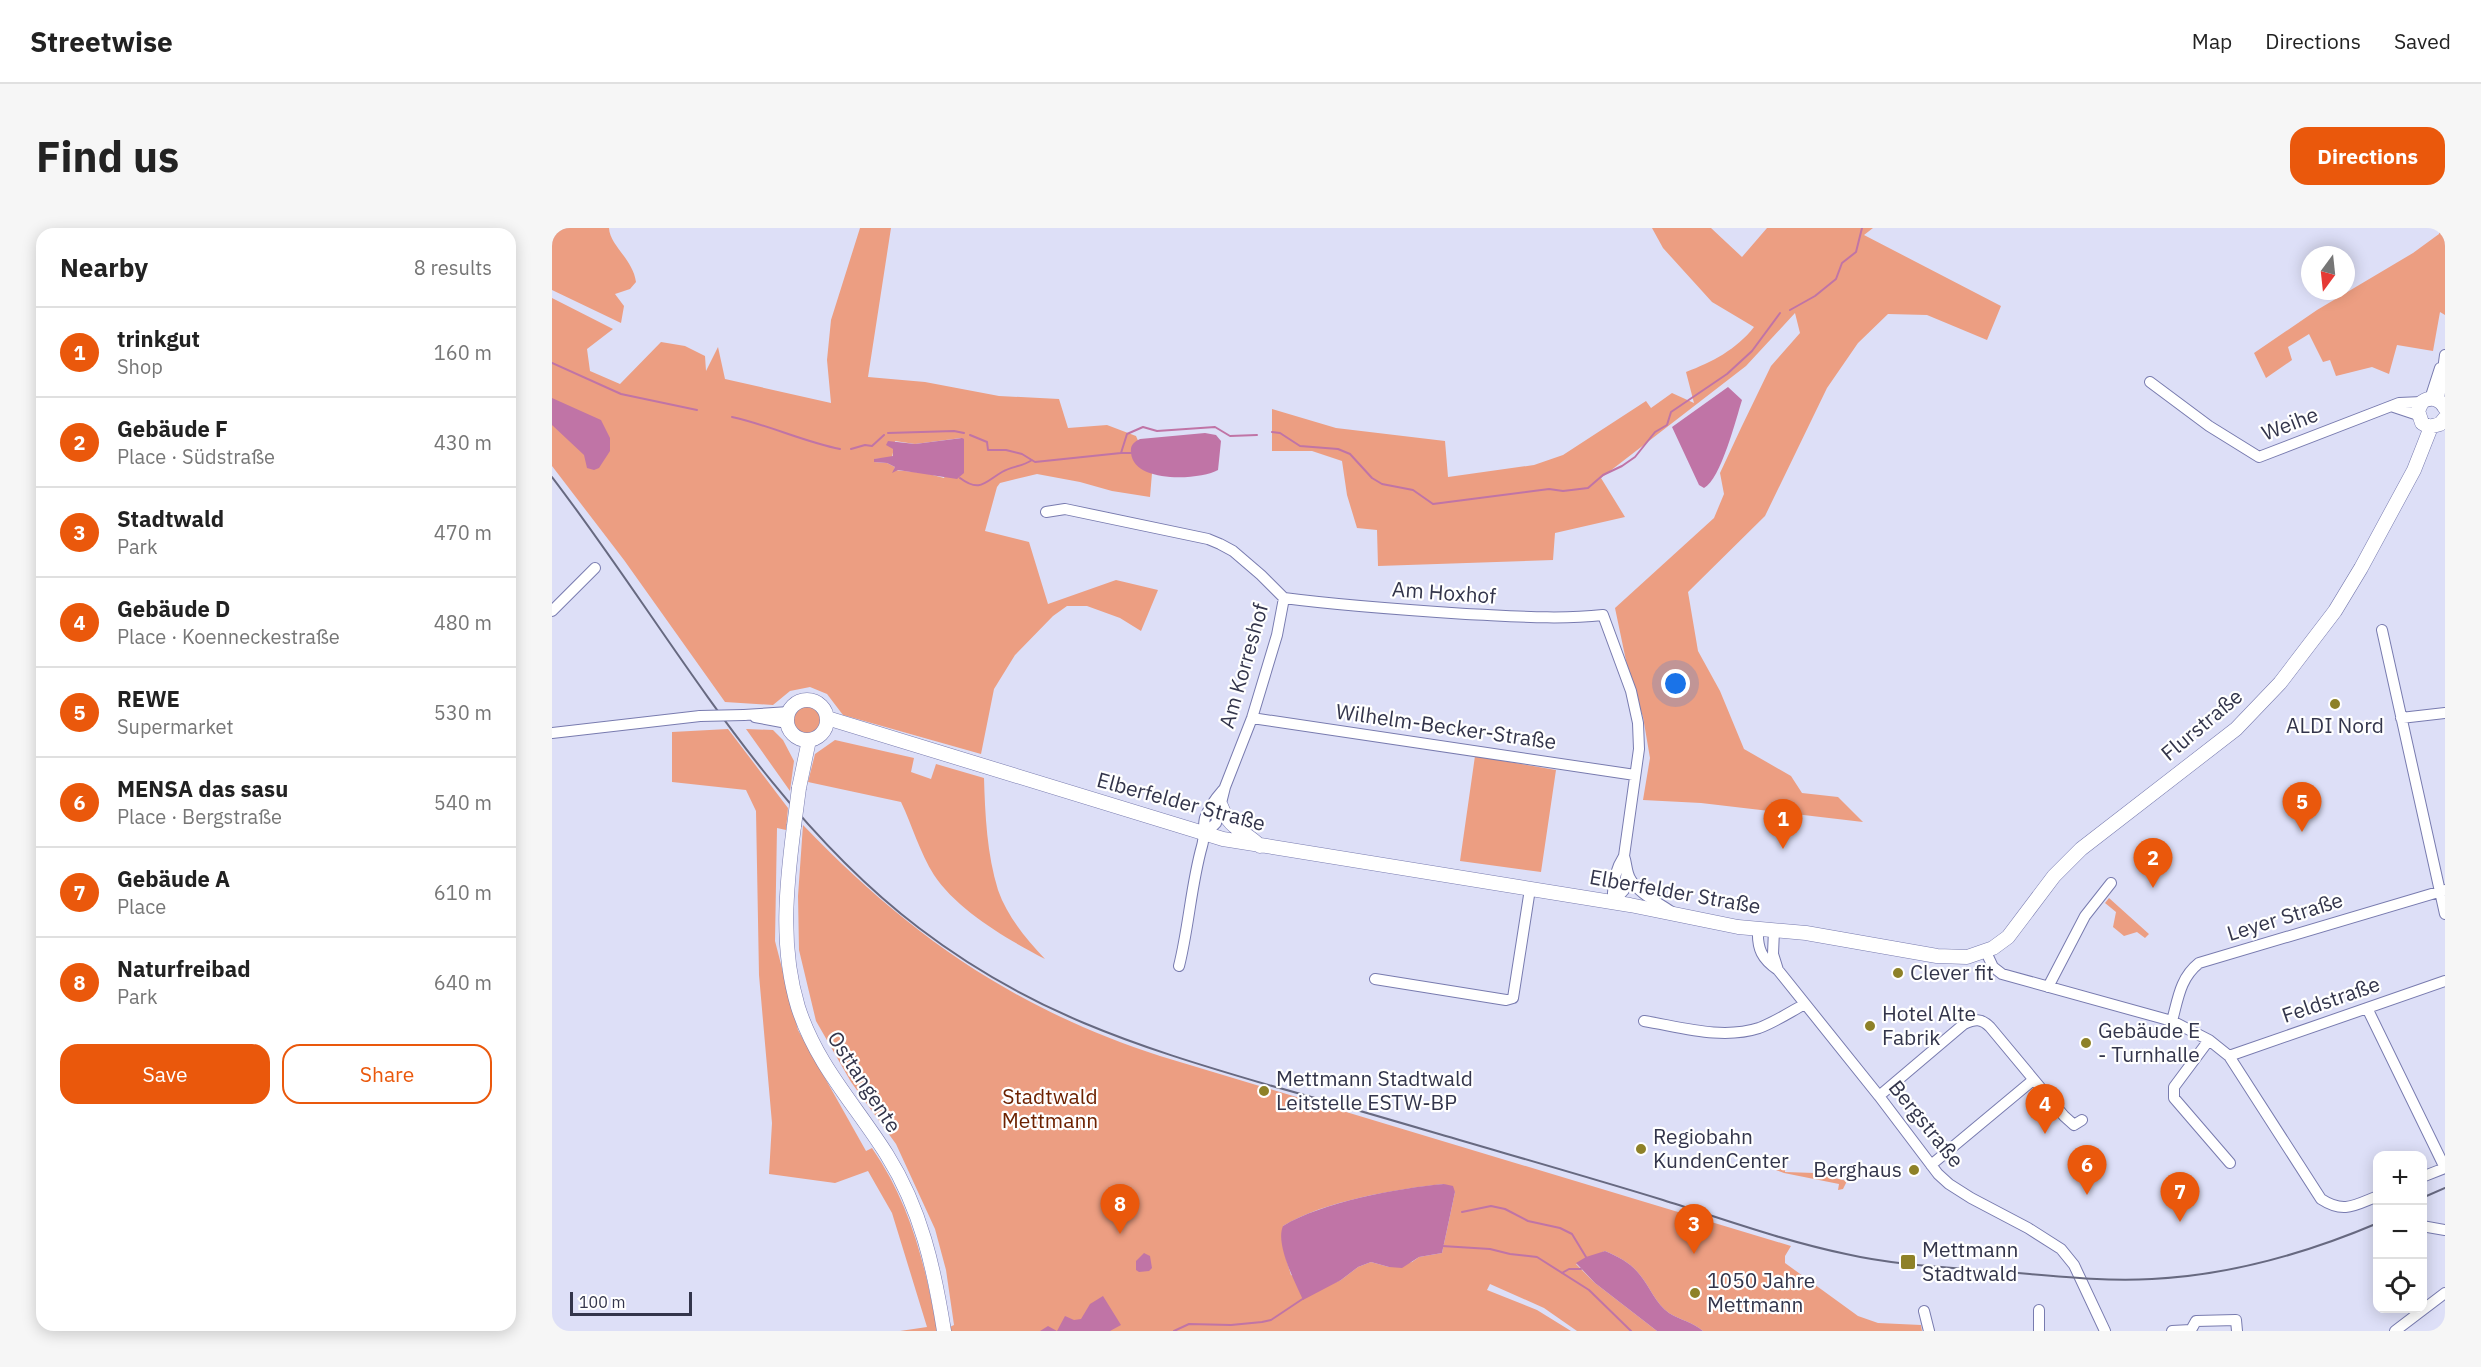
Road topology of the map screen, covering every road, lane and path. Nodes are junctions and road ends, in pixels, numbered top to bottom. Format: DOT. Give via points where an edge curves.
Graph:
graph roads {
  1 [pos="2445,356"];
  2 [pos="2150,382"];
  3 [pos="2434,402"];
  4 [pos="2391,406"];
  5 [pos="2433,422"];
  6 [pos="1047,512"];
  7 [pos="595,568"];
  8 [pos="1284,598"];
  9 [pos="552,611"];
  10 [pos="2382,630"];
  11 [pos="2445,713"];
  12 [pos="788,718"];
  13 [pos="1252,718"];
  14 [pos="2401,718"];
  15 [pos="826,724"];
  16 [pos="552,733"];
  17 [pos="804,740"];
  18 [pos="1635,775"];
  19 [pos="1225,787"];
  20 [pos="1221,806"];
  21 [pos="1204,834"];
  22 [pos="1260,846"];
  23 [pos="1624,856"];
  24 [pos="1627,871"];
  25 [pos="2111,883"];
  26 [pos="1530,889"];
  27 [pos="2442,890"];
  28 [pos="1613,902"];
  29 [pos="1674,913"];
  30 [pos="2445,914"];
  31 [pos="1758,930"];
  32 [pos="1774,930"];
  33 [pos="1986,952"];
  34 [pos="1179,966"];
  35 [pos="1778,970"];
  36 [pos="1375,978"];
  37 [pos="2445,981"];
  38 [pos="2048,987"];
  39 [pos="1804,1004"];
  40 [pos="2367,1008"];
  41 [pos="1644,1021"];
  42 [pos="2172,1021"];
  43 [pos="2209,1040"];
  44 [pos="2229,1056"];
  45 [pos="2033,1080"];
  46 [pos="1879,1096"];
  47 [pos="2082,1120"];
  48 [pos="2230,1163"];
  49 [pos="1931,1165"];
  50 [pos="2445,1168"];
  51 [pos="2427,1175"];
  52 [pos="2373,1198"];
  53 [pos="2427,1227"];
  54 [pos="2445,1230"];
  55 [pos="2445,1293"];
  56 [pos="2039,1310"];
  57 [pos="1924,1311"];
  58 [pos="944,1331"];
  59 [pos="1929,1331"];
  60 [pos="2039,1331"];
  61 [pos="2105,1331"];
  62 [pos="2172,1331"];
  63 [pos="2236,1331"];
  64 [pos="2395,1331"];
  1 -- 3 [label="street"];
  2 -- 4 [label="street, Weihe" via="2259,457"];
  3 -- 4 [label="street, Weihe"];
  3 -- 5 [label="main road, Flurstraße" via="2418,408"];
  4 -- 5 [label="street"];
  5 -- 33 [label="main road, Flurstraße" via="2409,462 2402,492 2335,611 2273,691 2236,729 2081,849 2058,872 2013,932"];
  6 -- 8 [label="street, Am Korreshof" via="1065,509 1208,539 1233,551"];
  7 -- 9 [label="street"];
  8 -- 13 [label="street, Am Korreshof"];
  8 -- 18 [label="street, Am Hoxhof" via="1345,606 1525,617 1603,615 1631,691 1638,723"];
  10 -- 14 [label="street"];
  11 -- 14 [label="street"];
  12 -- 15 [label="main road" via="798,702 812,701 820,706"];
  12 -- 16 [label="street, bridge" via="700,716"];
  12 -- 17 [label="main road" via="792,734"];
  13 -- 18 [label="street, Wilhelm-Becker-Straße"];
  13 -- 19 [label="street, Am Korreshof"];
  14 -- 27 [label="street"];
  15 -- 17 [label="main road" via="818,737"];
  15 -- 21 [label="main road, Elberfelder Straße" via="870,733"];
  17 -- 58 [label="main road, Osttangente, bridge" via="786,896 790,976 798,1007 824,1066 881,1146 907,1192 927,1243"];
  18 -- 23 [label="street"];
  19 -- 20 [label="street, Am Korreshof"];
  19 -- 21 [label="street, Am Korreshof" via="1205,819"];
  20 -- 21 [label="street, Am Korreshof" via="1215,823"];
  20 -- 22 [label="main road" via="1230,824"];
  21 -- 22 [label="main road, Elberfelder Straße"];
  21 -- 34 [label="street"];
  22 -- 26 [label="main road, Elberfelder Straße"];
  23 -- 24 [label="street"];
  23 -- 28 [label="street" via="1612,887"];
  24 -- 28 [label="street" via="1623,890"];
  24 -- 29 [label="street" via="1643,893"];
  25 -- 38 [label="street" via="2085,916"];
  26 -- 28 [label="main road, Elberfelder Straße"];
  26 -- 36 [label="street" via="1513,998"];
  27 -- 30 [label="street"];
  27 -- 42 [label="street, Leyer Straße" via="2199,963 2183,981"];
  28 -- 29 [label="main road, Elberfelder Straße"];
  29 -- 31 [label="main road, Elberfelder Straße"];
  31 -- 32 [label="main road, Elberfelder Straße"];
  31 -- 35 [label="street, Bergstraße" via="1762,956"];
  32 -- 33 [label="main road, Elberfelder Straße" via="1937,956 1967,957"];
  32 -- 35 [label="street, Bergstraße" via="1773,954"];
  33 -- 38 [label="street" via="2002,974"];
  35 -- 39 [label="street, Bergstraße"];
  37 -- 40 [label="street, Feldstraße"];
  38 -- 42 [label="street"];
  39 -- 41 [label="street" via="1773,1022 1742,1032 1710,1033"];
  39 -- 46 [label="street, Bergstraße"];
  40 -- 44 [label="street, Feldstraße"];
  40 -- 50 [label="street"];
  42 -- 43 [label="street"];
  43 -- 44 [label="street"];
  43 -- 48 [label="street" via="2173,1093"];
  44 -- 52 [label="street" via="2321,1199 2337,1208 2346,1208"];
  45 -- 46 [label="street" via="1990,1027 1977,1019 1964,1024"];
  45 -- 47 [label="street" via="2074,1125"];
  45 -- 49 [label="street"];
  46 -- 49 [label="street, Bergstraße"];
  49 -- 61 [label="street, Bergstraße" via="1949,1184 2061,1249 2074,1264"];
  50 -- 51 [label="street"];
  53 -- 54 [label="street"];
  55 -- 64 [label="street"];
  56 -- 60 [label="street"];
  57 -- 59 [label="street"];
  62 -- 63 [label="street" via="2191,1330 2196,1321 2236,1320"];
}
